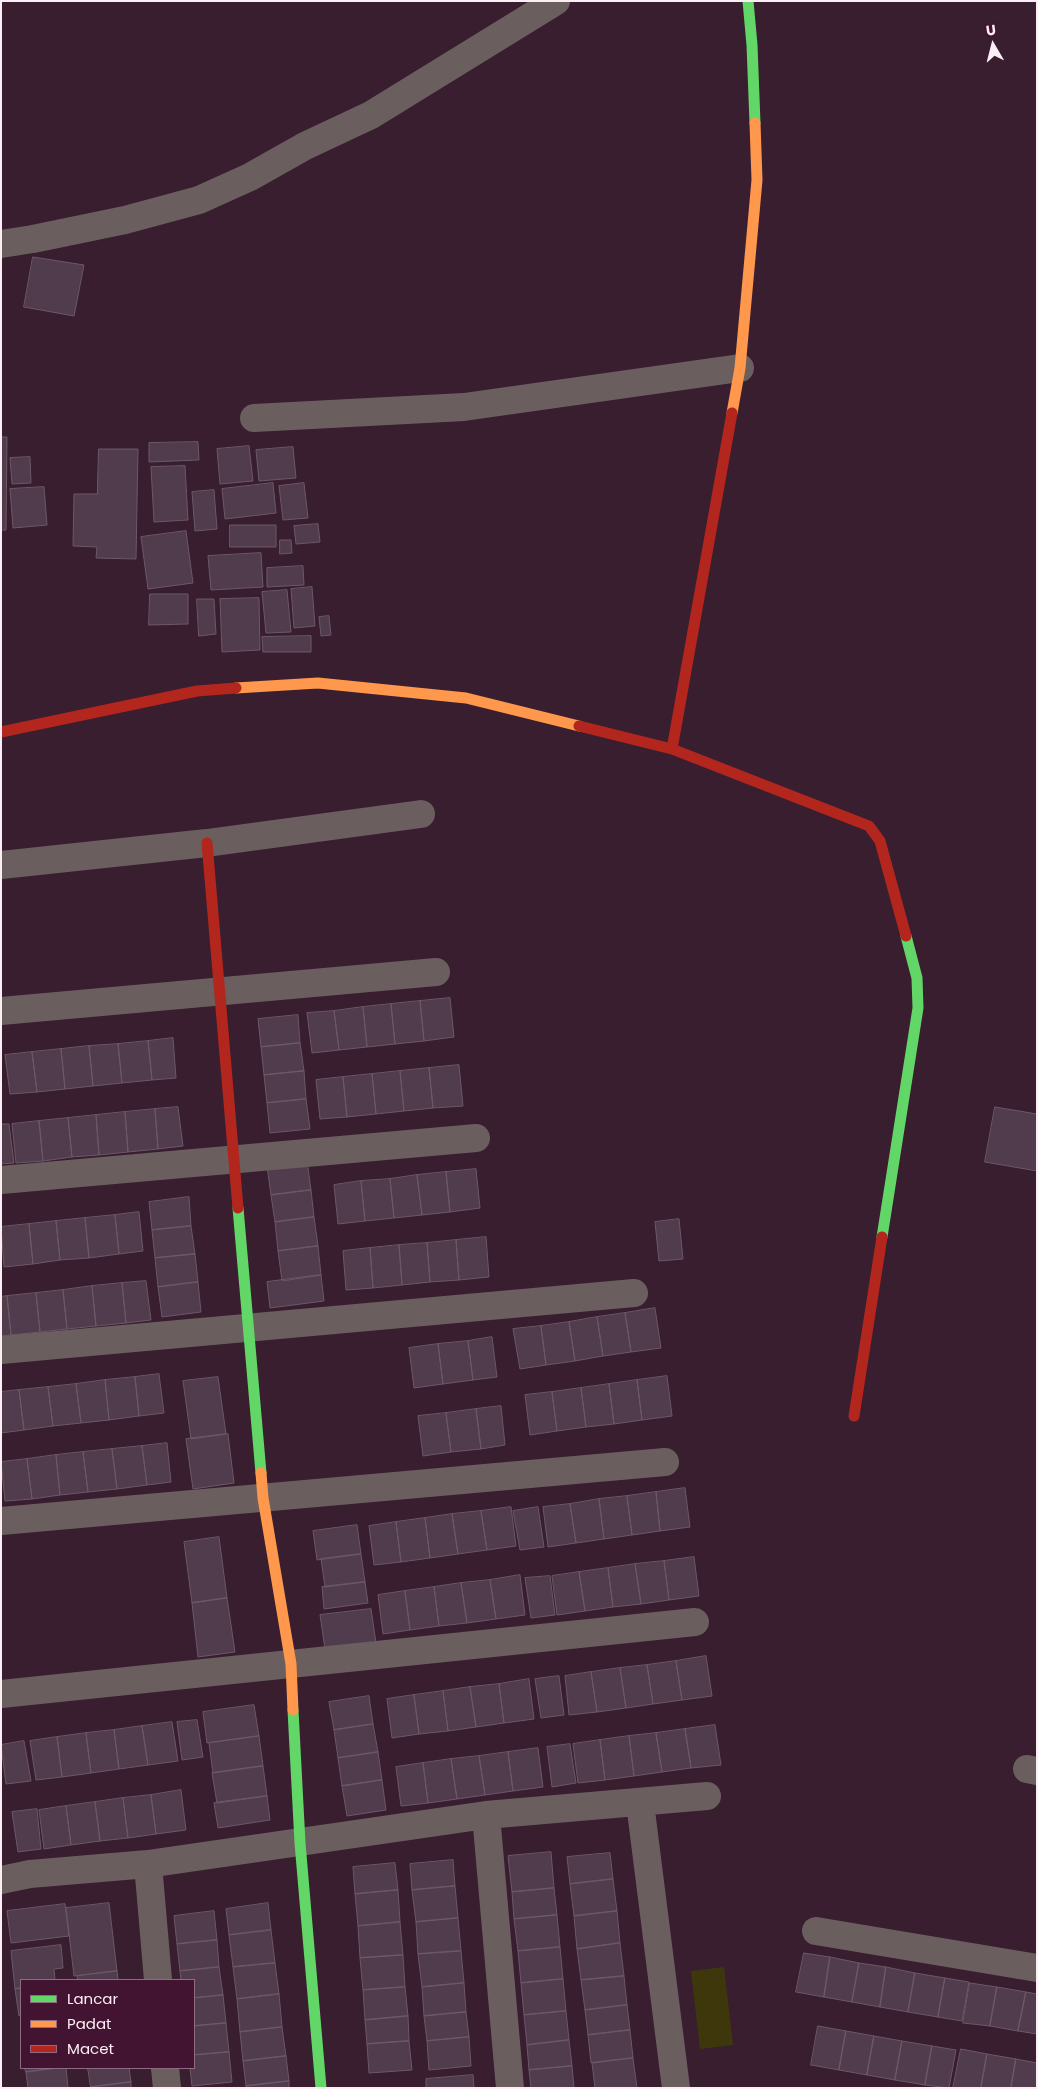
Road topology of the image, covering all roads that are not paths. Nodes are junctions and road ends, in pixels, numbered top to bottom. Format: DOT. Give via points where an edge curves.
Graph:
graph roads {
  1 [pos="556,1"];
  2 [pos="748,1"];
  3 [pos="1,244"];
  4 [pos="740,368"];
  5 [pos="254,418"];
  6 [pos="1,732"];
  7 [pos="672,749"];
  8 [pos="421,814"];
  9 [pos="207,843"];
  10 [pos="1,866"];
  11 [pos="436,972"];
  12 [pos="218,991"];
  13 [pos="1,1011"];
  14 [pos="476,1138"];
  15 [pos="233,1159"];
  16 [pos="1,1180"];
  17 [pos="634,1293"];
  18 [pos="248,1328"];
  19 [pos="1,1350"];
  20 [pos="854,1416"];
  21 [pos="665,1462"];
  22 [pos="263,1498"];
  23 [pos="1,1521"];
  24 [pos="695,1622"];
  25 [pos="291,1664"];
  26 [pos="1,1694"];
  27 [pos="707,1796"];
  28 [pos="640,1803"];
  29 [pos="486,1816"];
  30 [pos="300,1843"];
  31 [pos="148,1864"];
  32 [pos="1,1880"];
  33 [pos="816,1931"];
  34 [pos="1037,1968"];
  35 [pos="158,1979"];
  36 [pos="165,2069"];
  37 [pos="167,2088"];
  38 [pos="321,2088"];
  39 [pos="510,2088"];
  40 [pos="676,2088"];
  1 -- 3 [label="street" via="371,114 199,200 125,220"];
  2 -- 4 [label="street" via="757,180"];
  4 -- 5 [label="street" via="464,407"];
  4 -- 7 [label="street"];
  6 -- 7 [label="street" via="197,691 318,683 466,698"];
  7 -- 20 [label="street" via="869,826 877,834 883,850 917,978 918,1008"];
  8 -- 9 [label="street"];
  9 -- 10 [label="street"];
  9 -- 12 [label="street"];
  11 -- 12 [label="street"];
  12 -- 13 [label="street"];
  12 -- 15 [label="street"];
  14 -- 15 [label="street"];
  15 -- 16 [label="street"];
  15 -- 18 [label="street"];
  17 -- 18 [label="street"];
  18 -- 19 [label="street"];
  18 -- 22 [label="street"];
  21 -- 22 [label="street"];
  22 -- 23 [label="street"];
  22 -- 25 [label="street"];
  24 -- 25 [label="street"];
  25 -- 26 [label="street"];
  25 -- 30 [label="street"];
  27 -- 28 [label="street"];
  28 -- 29 [label="street"];
  28 -- 40 [label="street"];
  29 -- 30 [label="street"];
  29 -- 39 [label="street"];
  30 -- 31 [label="street"];
  30 -- 38 [label="street"];
  31 -- 32 [label="street" via="30,1874"];
  31 -- 35 [label="street"];
  33 -- 34 [label="street"];
  36 -- 37 [label="street"];
}
